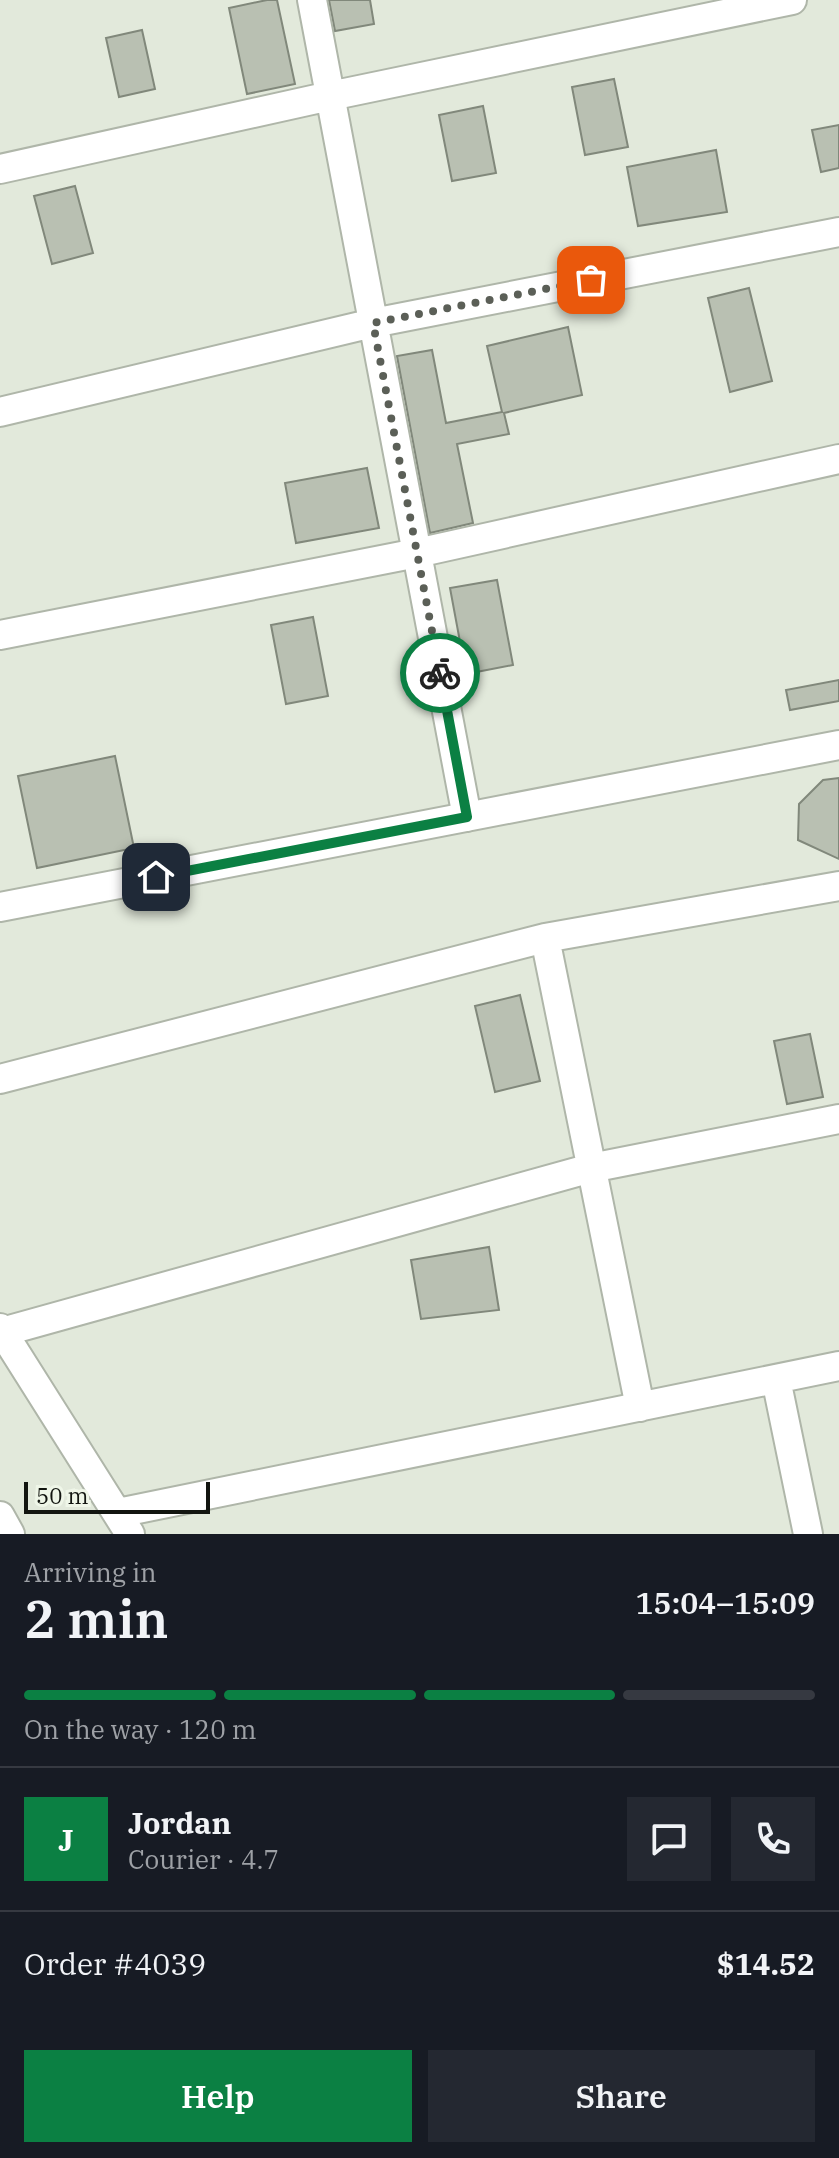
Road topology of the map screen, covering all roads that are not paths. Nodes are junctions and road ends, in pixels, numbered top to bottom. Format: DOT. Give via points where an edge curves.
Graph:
graph roads {
  1 [pos="312,0"];
  2 [pos="792,0"];
  3 [pos="330,96"];
  4 [pos="0,169"];
  5 [pos="839,232"];
  6 [pos="373,323"];
  7 [pos="0,412"];
  8 [pos="839,459"];
  9 [pos="417,553"];
  10 [pos="0,635"];
  11 [pos="839,745"];
  12 [pos="467,817"];
  13 [pos="839,886"];
  14 [pos="0,907"];
  15 [pos="545,938"];
  16 [pos="0,1079"];
  17 [pos="839,1119"];
  18 [pos="591,1168"];
  19 [pos="1,1330"];
  20 [pos="839,1366"];
  21 [pos="776,1379"];
  22 [pos="640,1407"];
  23 [pos="0,1516"];
  24 [pos="124,1524"];
  25 [pos="10,1534"];
  26 [pos="808,1534"];
  1 -- 3 [label="street"];
  2 -- 3 [label="street"];
  3 -- 4 [label="street"];
  3 -- 6 [label="street"];
  5 -- 6 [label="street"];
  6 -- 7 [label="street"];
  6 -- 9 [label="street"];
  8 -- 9 [label="street"];
  9 -- 10 [label="street"];
  9 -- 12 [label="street"];
  11 -- 12 [label="street"];
  12 -- 14 [label="street"];
  13 -- 15 [label="street"];
  15 -- 16 [label="street"];
  15 -- 18 [label="street"];
  17 -- 18 [label="street"];
  18 -- 19 [label="street"];
  18 -- 22 [label="street"];
  19 -- 24 [label="street"];
  20 -- 21 [label="street"];
  21 -- 22 [label="street"];
  21 -- 26 [label="street"];
  22 -- 24 [label="street"];
  23 -- 25 [label="street"];
}
